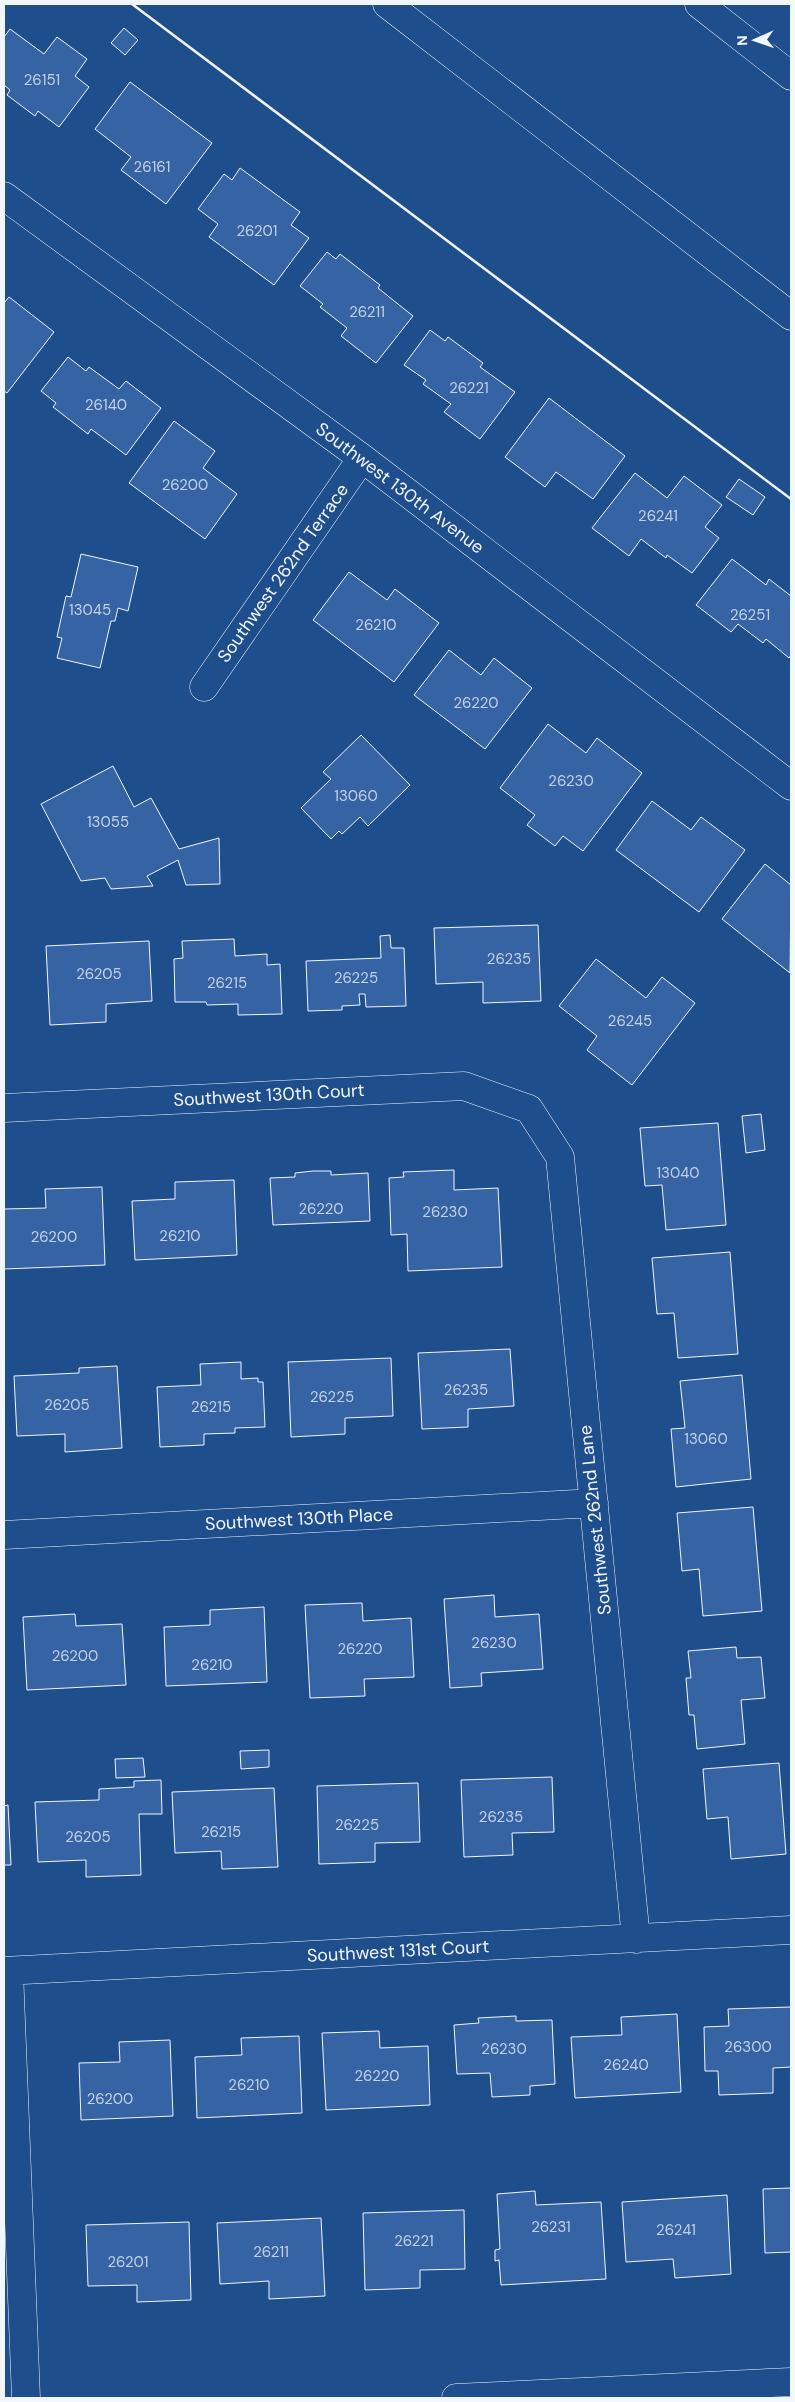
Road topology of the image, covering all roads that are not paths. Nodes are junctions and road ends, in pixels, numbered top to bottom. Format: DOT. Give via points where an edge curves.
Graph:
graph roads {
  1 [pos="387,4"];
  2 [pos="699,4"];
  3 [pos="791,76"];
  4 [pos="4,196"];
  5 [pos="791,316"];
  6 [pos="362,458"];
  7 [pos="204,687"];
  8 [pos="791,786"];
  9 [pos="4,1108"];
  10 [pos="529,1109"];
  11 [pos="594,1503"];
  12 [pos="4,1536"];
  13 [pos="791,1930"];
  14 [pos="636,1939"];
  15 [pos="7,1971"];
  16 [pos="791,2382"];
  17 [pos="505,2397"];
  18 [pos="26,2398"];
  19 [pos="456,2398"];
  1 -- 5 [label="main road"];
  2 -- 3 [label="main road"];
  4 -- 6 [label="main road, Southwest 130th Avenue"];
  6 -- 7 [label="main road, Southwest 262nd Terrace"];
  6 -- 8 [label="main road, Southwest 130th Avenue"];
  9 -- 10 [label="main road, Southwest 130th Court" via="464,1086"];
  10 -- 11 [label="main road, Southwest 262nd Lane" via="560,1157"];
  11 -- 12 [label="main road, Southwest 130th Place"];
  11 -- 14 [label="main road, Southwest 262nd Lane"];
  13 -- 14 [label="main road, Southwest 131st Court"];
  14 -- 15 [label="main road, Southwest 131st Court"];
  15 -- 18 [label="main road"];
  16 -- 17 [label="main road"];
  17 -- 19 [label="main road"];
}
